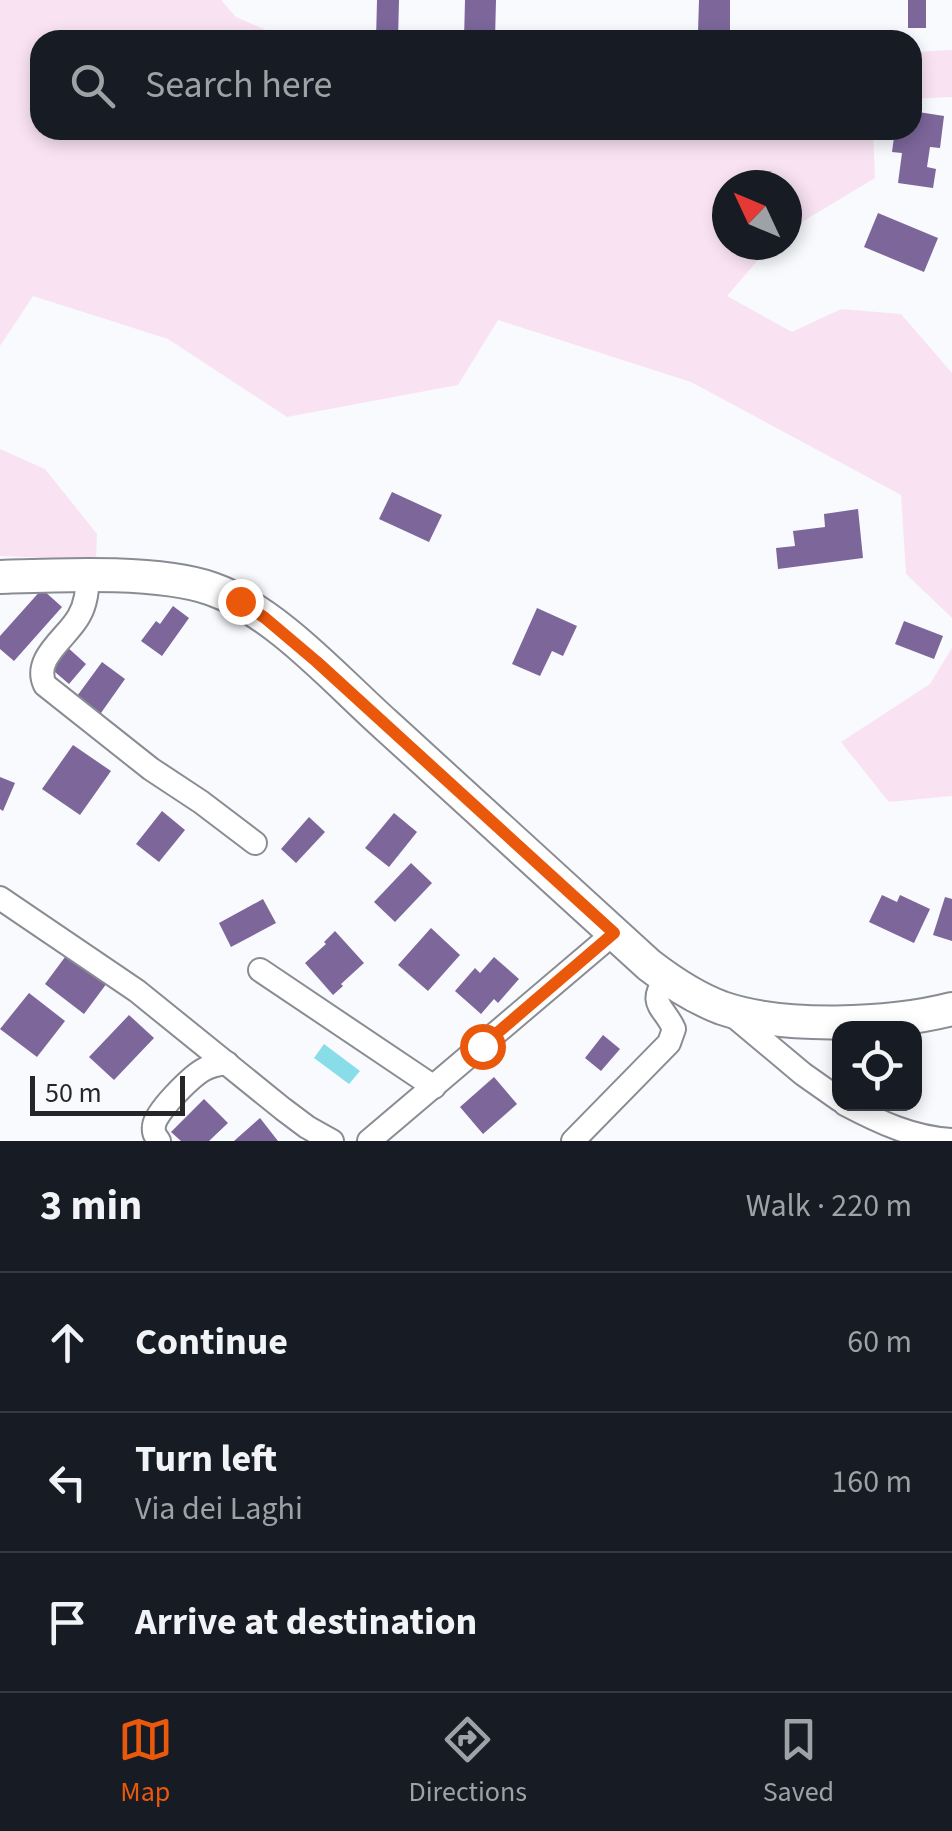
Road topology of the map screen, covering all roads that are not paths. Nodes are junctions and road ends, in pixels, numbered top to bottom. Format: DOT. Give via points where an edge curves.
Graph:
graph roads {
  1 [pos="0,577"];
  2 [pos="88,577"];
  3 [pos="254,843"];
  4 [pos="0,898"];
  5 [pos="614,933"];
  6 [pos="260,970"];
  7 [pos="666,978"];
  8 [pos="724,1009"];
  9 [pos="952,1010"];
  10 [pos="227,1064"];
  11 [pos="434,1087"];
  12 [pos="832,1095"];
  13 [pos="860,1111"];
  14 [pos="952,1140"];
  15 [pos="159,1141"];
  16 [pos="332,1141"];
  17 [pos="369,1141"];
  18 [pos="574,1141"];
  1 -- 2 [label="main road"];
  2 -- 3 [label="street" via="82,611 42,665 41,678"];
  2 -- 5 [label="main road" via="198,585 252,608"];
  4 -- 10 [label="street" via="121,979"];
  5 -- 7 [label="main road"];
  5 -- 11 [label="street"];
  6 -- 11 [label="street"];
  7 -- 8 [label="main road"];
  7 -- 18 [label="street" via="656,999 674,1029 670,1043"];
  8 -- 9 [label="main road" via="838,1022"];
  8 -- 12 [label="street"];
  10 -- 15 [label="street" via="199,1072 162,1111 153,1128"];
  10 -- 16 [label="street"];
  11 -- 17 [label="street"];
  13 -- 14 [label="street" via="895,1128"];
}
